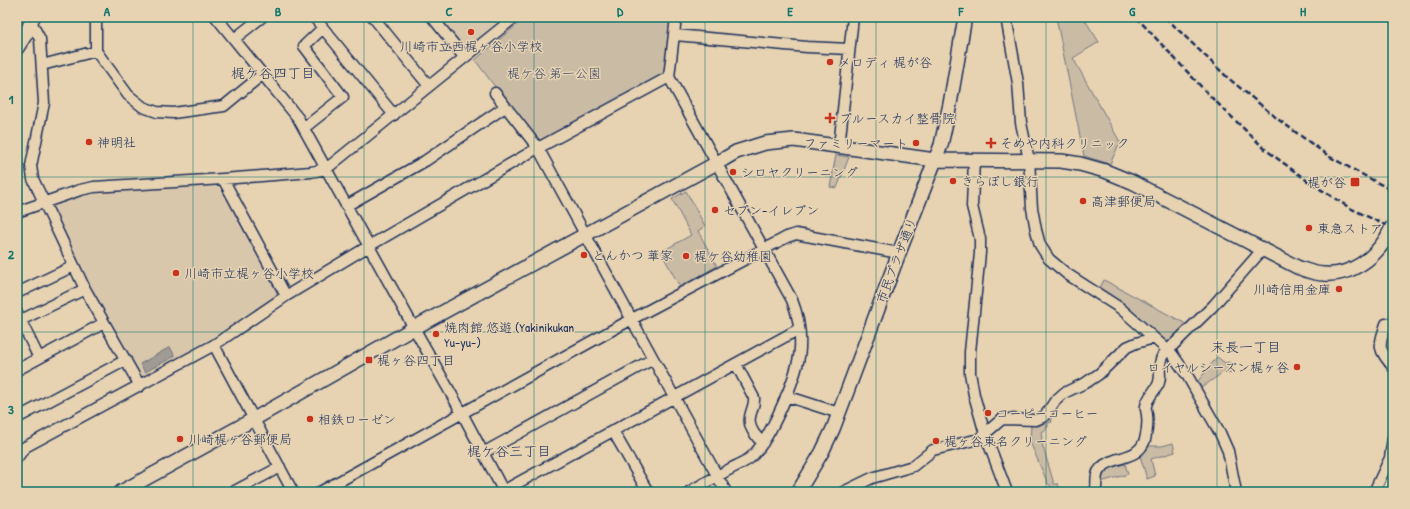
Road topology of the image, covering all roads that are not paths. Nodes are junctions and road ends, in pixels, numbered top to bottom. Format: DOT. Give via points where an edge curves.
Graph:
graph roads {
  1 [pos="96,17"];
  2 [pos="216,17"];
  3 [pos="262,17"];
  4 [pos="314,17"];
  5 [pos="373,17"];
  6 [pos="432,17"];
  7 [pos="515,17"];
  8 [pos="676,17"];
  9 [pos="853,17"];
  10 [pos="965,17"];
  11 [pos="1006,17"];
  12 [pos="32,19"];
  13 [pos="323,28"];
  14 [pos="674,35"];
  15 [pos="234,39"];
  16 [pos="17,48"];
  17 [pos="850,49"];
  18 [pos="96,51"];
  19 [pos="464,57"];
  20 [pos="42,65"];
  21 [pos="264,74"];
  22 [pos="669,77"];
  23 [pos="429,86"];
  24 [pos="495,93"];
  25 [pos="505,107"];
  26 [pos="394,115"];
  27 [pos="304,128"];
  28 [pos="839,146"];
  29 [pos="538,148"];
  30 [pos="935,160"];
  31 [pos="974,160"];
  32 [pos="1029,160"];
  33 [pos="716,163"];
  34 [pos="326,169"];
  35 [pos="223,179"];
  36 [pos="44,203"];
  37 [pos="346,206"];
  38 [pos="17,212"];
  39 [pos="1390,231"];
  40 [pos="586,235"];
  41 [pos="369,246"];
  42 [pos="764,249"];
  43 [pos="1263,249"];
  44 [pos="899,253"];
  45 [pos="74,266"];
  46 [pos="85,289"];
  47 [pos="17,293"];
  48 [pos="286,296"];
  49 [pos="19,317"];
  50 [pos="632,319"];
  51 [pos="104,323"];
  52 [pos="1393,324"];
  53 [pos="414,328"];
  54 [pos="799,329"];
  55 [pos="1154,338"];
  56 [pos="214,345"];
  57 [pos="1169,351"];
  58 [pos="39,358"];
  59 [pos="653,359"];
  60 [pos="126,360"];
  61 [pos="736,364"];
  62 [pos="1393,367"];
  63 [pos="17,370"];
  64 [pos="140,386"];
  65 [pos="786,396"];
  66 [pos="675,397"];
  67 [pos="462,413"];
  68 [pos="839,413"];
  69 [pos="17,418"];
  70 [pos="254,420"];
  71 [pos="613,431"];
  72 [pos="985,434"];
  73 [pos="1393,438"];
  74 [pos="763,443"];
  75 [pos="483,453"];
  76 [pos="17,458"];
  77 [pos="280,467"];
  78 [pos="718,476"];
  79 [pos="121,492"];
  80 [pos="233,492"];
  81 [pos="293,492"];
  82 [pos="320,492"];
  83 [pos="503,492"];
  84 [pos="648,492"];
  85 [pos="689,492"];
  86 [pos="726,492"];
  87 [pos="798,492"];
  88 [pos="844,492"];
  89 [pos="1007,492"];
  90 [pos="1095,492"];
  91 [pos="1236,492"];
  92 [pos="1374,492"];
  1 -- 18 [label="street"];
  2 -- 15 [label="street"];
  3 -- 15 [label="street"];
  4 -- 13 [label="street"];
  5 -- 23 [label="street"];
  6 -- 19 [label="street"];
  7 -- 19 [label="street"];
  8 -- 14 [label="street"];
  9 -- 17 [label="street"];
  10 -- 30 [label="street, 市民プラザ通り" via="950,104 941,146"];
  11 -- 32 [label="street" via="1018,83 1021,123"];
  12 -- 16 [label="street"];
  12 -- 20 [label="street" via="40,39"];
  13 -- 26 [label="street"];
  13 -- 27 [label="street" via="304,46 343,96"];
  14 -- 17 [label="street"];
  14 -- 22 [label="street"];
  15 -- 21 [label="street"];
  17 -- 28 [label="street"];
  18 -- 20 [label="street"];
  18 -- 21 [label="street" via="128,95 143,107 157,112 173,113 224,106"];
  19 -- 23 [label="street"];
  20 -- 36 [label="street" via="44,103 31,166 33,179"];
  21 -- 27 [label="street"];
  22 -- 29 [label="street"];
  22 -- 33 [label="street"];
  23 -- 26 [label="street"];
  24 -- 25 [label="street"];
  25 -- 29 [label="street"];
  25 -- 37 [label="street" via="425,161"];
  26 -- 34 [label="street"];
  27 -- 34 [label="street"];
  28 -- 30 [label="street"];
  28 -- 33 [label="street" via="782,140 750,147"];
  29 -- 40 [label="street"];
  29 -- 41 [label="street"];
  30 -- 31 [label="street"];
  30 -- 44 [label="street, 市民プラザ通り"];
  31 -- 32 [label="street"];
  31 -- 72 [label="street" via="972,206 980,239 980,253 970,373"];
  32 -- 43 [label="street" via="1061,161 1105,171 1132,182"];
  32 -- 55 [label="street" via="1036,230 1040,245 1049,259 1067,274 1120,308"];
  33 -- 40 [label="street"];
  33 -- 42 [label="street"];
  34 -- 35 [label="street"];
  34 -- 37 [label="street"];
  35 -- 36 [label="street" via="94,187"];
  35 -- 48 [label="street"];
  36 -- 38 [label="street"];
  36 -- 45 [label="street"];
  37 -- 41 [label="street"];
  39 -- 43 [label="street" via="1379,248 1366,261 1348,271 1337,273 1310,272"];
  40 -- 50 [label="street"];
  40 -- 53 [label="street"];
  41 -- 48 [label="street"];
  41 -- 53 [label="street"];
  42 -- 44 [label="street" via="796,234"];
  42 -- 50 [label="street"];
  42 -- 54 [label="street" via="792,300"];
  43 -- 57 [label="street"];
  44 -- 68 [label="street, 市民プラザ通り"];
  45 -- 46 [label="street"];
  45 -- 47 [label="street"];
  46 -- 49 [label="street"];
  46 -- 51 [label="street"];
  48 -- 56 [label="street"];
  49 -- 58 [label="street"];
  50 -- 59 [label="street"];
  50 -- 67 [label="street"];
  51 -- 58 [label="street"];
  51 -- 60 [label="street"];
  52 -- 62 [label="street" via="1386,324 1380,343 1382,353"];
  53 -- 67 [label="street"];
  53 -- 70 [label="street"];
  54 -- 61 [label="street"];
  54 -- 65 [label="street" via="800,348 797,365"];
  55 -- 57 [label="street"];
  55 -- 72 [label="street" via="1127,347 1099,374 1064,393 1045,416 1036,420 1002,419"];
  56 -- 64 [label="street"];
  56 -- 70 [label="street"];
  57 -- 90 [label="street" via="1160,360 1158,385 1145,407 1145,440 1133,455 1107,463 1100,469 1096,475"];
  57 -- 91 [label="street" via="1187,375 1220,433 1228,451"];
  58 -- 63 [label="street"];
  59 -- 66 [label="street"];
  59 -- 75 [label="street"];
  60 -- 64 [label="street"];
  60 -- 69 [label="street"];
  61 -- 66 [label="street"];
  61 -- 74 [label="street" via="754,398 750,426"];
  64 -- 76 [label="street" via="25,447"];
  65 -- 68 [label="street"];
  65 -- 74 [label="street"];
  66 -- 71 [label="street"];
  66 -- 78 [label="street"];
  67 -- 75 [label="street"];
  67 -- 82 [label="street"];
  68 -- 87 [label="street, 市民プラザ通り" via="822,452"];
  70 -- 77 [label="street"];
  70 -- 79 [label="street"];
  71 -- 83 [label="street"];
  71 -- 84 [label="street"];
  72 -- 88 [label="street" via="979,439 933,450 913,466 884,474"];
  72 -- 89 [label="street"];
  73 -- 92 [label="street" via="1390,458"];
  74 -- 78 [label="street" via="750,458"];
  75 -- 83 [label="street"];
  77 -- 80 [label="street"];
  77 -- 81 [label="street"];
  78 -- 85 [label="street"];
  78 -- 86 [label="street"];
}
